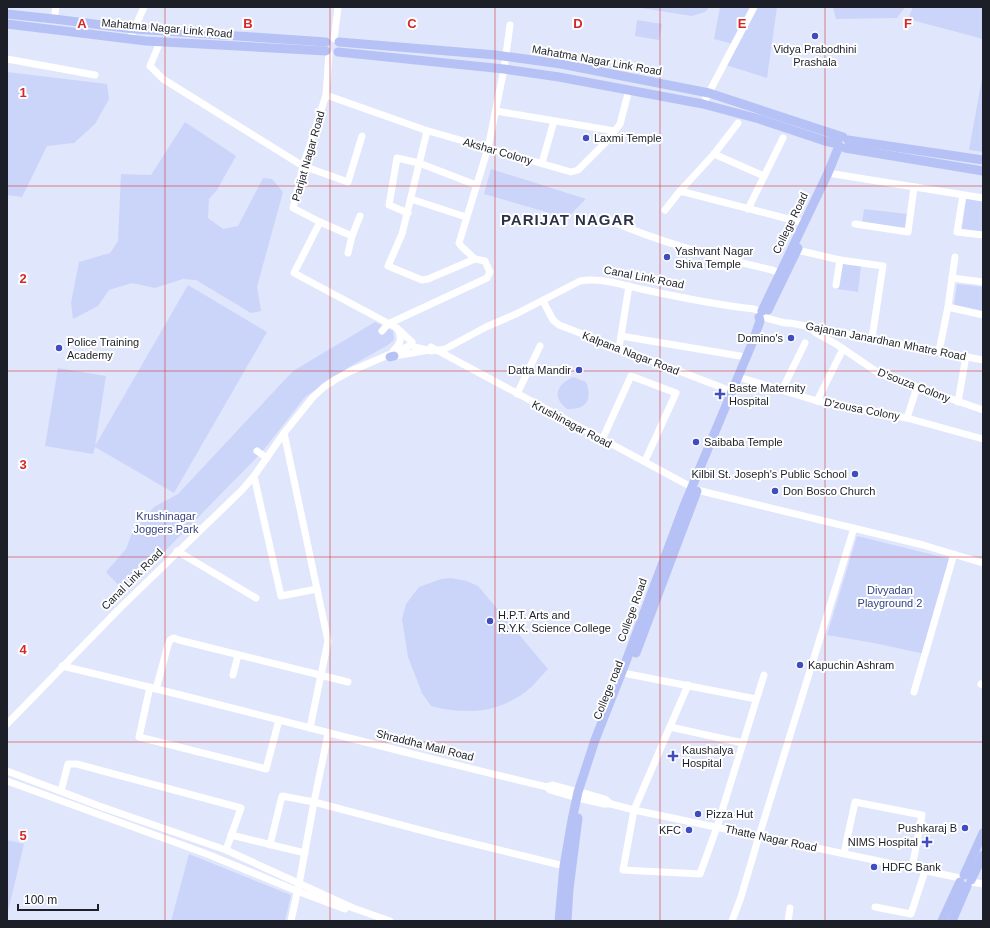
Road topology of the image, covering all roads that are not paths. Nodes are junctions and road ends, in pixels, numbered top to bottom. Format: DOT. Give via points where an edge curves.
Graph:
graph roads {
  1 [pos="56,7"];
  2 [pos="144,7"];
  3 [pos="338,7"];
  4 [pos="754,7"];
  5 [pos="7,14"];
  6 [pos="54,19"];
  7 [pos="7,24"];
  8 [pos="510,26"];
  9 [pos="134,29"];
  10 [pos="130,39"];
  11 [pos="160,42"];
  12 [pos="332,47"];
  13 [pos="506,56"];
  14 [pos="7,59"];
  15 [pos="504,69"];
  16 [pos="95,75"];
  17 [pos="629,90"];
  18 [pos="708,93"];
  19 [pos="326,95"];
  20 [pos="703,104"];
  21 [pos="496,111"];
  22 [pos="554,121"];
  23 [pos="738,123"];
  24 [pos="427,130"];
  25 [pos="615,131"];
  26 [pos="362,136"];
  27 [pos="783,138"];
  28 [pos="843,144"];
  29 [pos="488,148"];
  30 [pos="714,154"];
  31 [pos="983,160"];
  32 [pos="419,163"];
  33 [pos="542,163"];
  34 [pos="303,166"];
  35 [pos="983,171"];
  36 [pos="834,174"];
  37 [pos="764,176"];
  38 [pos="476,185"];
  39 [pos="914,187"];
  40 [pos="680,191"];
  41 [pos="963,195"];
  42 [pos="983,198"];
  43 [pos="411,199"];
  44 [pos="748,209"];
  45 [pos="665,210"];
  46 [pos="408,213"];
  47 [pos="360,216"];
  48 [pos="466,217"];
  49 [pos="607,219"];
  50 [pos="320,222"];
  51 [pos="804,223"];
  52 [pos="854,224"];
  53 [pos="983,235"];
  54 [pos="352,236"];
  55 [pos="797,250"];
  56 [pos="348,252"];
  57 [pos="955,257"];
  58 [pos="475,258"];
  59 [pos="840,260"];
  60 [pos="779,273"];
  61 [pos="952,278"];
  62 [pos="983,282"];
  63 [pos="836,285"];
  64 [pos="629,286"];
  65 [pos="543,301"];
  66 [pos="948,307"];
  67 [pos="763,315"];
  68 [pos="983,315"];
  69 [pos="388,324"];
  70 [pos="810,327"];
  71 [pos="382,331"];
  72 [pos="398,331"];
  73 [pos="621,336"];
  74 [pos="872,338"];
  75 [pos="805,343"];
  76 [pos="412,345"];
  77 [pos="540,346"];
  78 [pos="619,348"];
  79 [pos="843,349"];
  80 [pos="432,350"];
  81 [pos="939,350"];
  82 [pos="392,355"];
  83 [pos="966,356"];
  84 [pos="746,357"];
  85 [pos="983,360"];
  86 [pos="742,378"];
  87 [pos="917,387"];
  88 [pos="731,390"];
  89 [pos="782,390"];
  90 [pos="517,394"];
  91 [pos="817,400"];
  92 [pos="958,402"];
  93 [pos="983,410"];
  94 [pos="907,418"];
  95 [pos="284,433"];
  96 [pos="983,439"];
  97 [pos="602,440"];
  98 [pos="257,451"];
  99 [pos="267,458"];
  100 [pos="645,461"];
  101 [pos="254,476"];
  102 [pos="695,489"];
  103 [pos="854,528"];
  104 [pos="177,551"];
  105 [pos="954,554"];
  106 [pos="983,563"];
  107 [pos="317,589"];
  108 [pos="256,598"];
  109 [pos="238,655"];
  110 [pos="62,666"];
  111 [pos="628,674"];
  112 [pos="233,675"];
  113 [pos="321,675"];
  114 [pos="764,675"];
  115 [pos="348,682"];
  116 [pos="688,685"];
  117 [pos="153,688"];
  118 [pos="914,692"];
  119 [pos="756,699"];
  120 [pos="279,720"];
  121 [pos="7,724"];
  122 [pos="670,727"];
  123 [pos="310,728"];
  124 [pos="328,734"];
  125 [pos="742,744"];
  126 [pos="7,771"];
  127 [pos="7,781"];
  128 [pos="61,792"];
  129 [pos="580,796"];
  130 [pos="314,802"];
  131 [pos="611,804"];
  132 [pos="634,810"];
  133 [pos="717,827"];
  134 [pos="983,834"];
  135 [pos="231,835"];
  136 [pos="759,836"];
  137 [pos="270,845"];
  138 [pos="226,850"];
  139 [pos="305,853"];
  140 [pos="844,853"];
  141 [pos="983,854"];
  142 [pos="564,866"];
  143 [pos="912,868"];
  144 [pos="924,871"];
  145 [pos="965,880"];
  146 [pos="983,884"];
  147 [pos="298,887"];
  148 [pos="566,888"];
  149 [pos="875,907"];
  150 [pos="790,908"];
  151 [pos="291,921"];
  152 [pos="377,921"];
  153 [pos="390,921"];
  154 [pos="559,921"];
  155 [pos="567,921"];
  156 [pos="732,921"];
  157 [pos="788,921"];
  158 [pos="942,921"];
  159 [pos="952,921"];
  1 -- 6 [label="street"];
  2 -- 9 [label="street"];
  3 -- 12 [label="street, Parijat Nagar Road"];
  4 -- 18 [label="street"];
  5 -- 6 [label="main road, Mahatma Nagar Link Road"];
  6 -- 9 [label="main road, Mahatma Nagar Link Road"];
  7 -- 10 [label="main road, Mahatma Nagar Link Road"];
  8 -- 13 [label="street"];
  9 -- 10 [label="street"];
  9 -- 12 [label="main road, Mahatma Nagar Link Road"];
  10 -- 11 [label="main road, Mahatma Nagar Link Road"];
  11 -- 12 [label="main road, Mahatma Nagar Link Road"];
  11 -- 34 [label="street" via="150,66 163,79"];
  12 -- 13 [label="main road, Mahatma Nagar Link Road"];
  12 -- 15 [label="main road, Mahatma Nagar Link Road"];
  12 -- 19 [label="street, Parijat Nagar Road"];
  13 -- 15 [label="street"];
  13 -- 18 [label="main road, Mahatma Nagar Link Road" via="561,64"];
  14 -- 16 [label="street"];
  15 -- 17 [label="main road, Mahatma Nagar Link Road"];
  15 -- 21 [label="street"];
  17 -- 20 [label="main road, Mahatma Nagar Link Road"];
  17 -- 25 [label="street, Akshar Colony" via="620,124"];
  18 -- 20 [label="street"];
  18 -- 28 [label="main road, Mahatma Nagar Link Road"];
  19 -- 24 [label="street, Akshar Colony"];
  19 -- 34 [label="street, Parijat Nagar Road"];
  20 -- 28 [label="main road, Mahatma Nagar Link Road" via="760,119 824,141"];
  21 -- 22 [label="street"];
  21 -- 29 [label="street"];
  22 -- 25 [label="street"];
  22 -- 33 [label="street"];
  23 -- 30 [label="street"];
  24 -- 29 [label="street, Akshar Colony"];
  24 -- 32 [label="street"];
  25 -- 33 [label="street, Akshar Colony" via="578,170 571,172"];
  26 -- 34 [label="street" via="348,182"];
  27 -- 37 [label="street"];
  28 -- 31 [label="main road"];
  28 -- 35 [label="main road"];
  28 -- 36 [label="main road, College road"];
  28 -- 51 [label="main road, College Road"];
  29 -- 33 [label="street, Akshar Colony"];
  29 -- 38 [label="street"];
  30 -- 37 [label="street"];
  30 -- 40 [label="street"];
  32 -- 38 [label="street"];
  32 -- 43 [label="street"];
  32 -- 46 [label="street" via="397,158 388,205"];
  34 -- 50 [label="street, Parijat Nagar Road" via="293,208"];
  36 -- 39 [label="street"];
  36 -- 55 [label="main road, College road"];
  37 -- 44 [label="street"];
  38 -- 48 [label="street"];
  39 -- 41 [label="street"];
  39 -- 52 [label="street" via="908,232"];
  40 -- 44 [label="street"];
  40 -- 45 [label="street"];
  41 -- 42 [label="street"];
  41 -- 53 [label="street" via="957,232"];
  43 -- 46 [label="street"];
  43 -- 48 [label="street"];
  44 -- 51 [label="street"];
  46 -- 58 [label="street" via="388,266 428,280"];
  47 -- 54 [label="street"];
  48 -- 58 [label="street" via="459,243"];
  49 -- 60 [label="street" via="636,232 712,256"];
  50 -- 54 [label="street"];
  50 -- 69 [label="street" via="294,272"];
  51 -- 60 [label="main road, College Road"];
  54 -- 56 [label="street"];
  55 -- 59 [label="street"];
  55 -- 67 [label="main road, College road"];
  57 -- 61 [label="street"];
  58 -- 69 [label="street" via="485,261 490,272 487,278"];
  59 -- 63 [label="street"];
  59 -- 74 [label="street" via="883,266"];
  60 -- 67 [label="main road, College Road"];
  61 -- 62 [label="street"];
  61 -- 66 [label="street"];
  64 -- 65 [label="street, Canal Link Road" via="598,280 580,281"];
  64 -- 67 [label="street, Canal Link Road" via="754,309"];
  64 -- 73 [label="street"];
  65 -- 78 [label="street, Kalpana Nagar Road" via="559,326"];
  65 -- 80 [label="street, Canal Link Road" via="445,349"];
  66 -- 68 [label="street"];
  66 -- 81 [label="street"];
  67 -- 70 [label="street, Gajanan Janardhan Mhatre Road"];
  67 -- 84 [label="main road, College Road"];
  67 -- 86 [label="main road, College road"];
  69 -- 71 [label="street"];
  69 -- 72 [label="street"];
  70 -- 74 [label="street, Gajanan Janardhan Mhatre Road"];
  70 -- 79 [label="street, D'souza Colony"];
  72 -- 76 [label="street"];
  72 -- 82 [label="street" via="400,344"];
  73 -- 78 [label="street"];
  73 -- 84 [label="street"];
  74 -- 81 [label="street, Gajanan Janardhan Mhatre Road"];
  75 -- 89 [label="street"];
  76 -- 80 [label="street"];
  76 -- 82 [label="street"];
  77 -- 90 [label="street"];
  78 -- 88 [label="street, Kalpana Nagar Road"];
  79 -- 87 [label="street, D'souza Colony" via="880,374"];
  79 -- 91 [label="street"];
  80 -- 82 [label="street, Canal Link Road"];
  80 -- 90 [label="street, Krushinagar Road" via="448,356"];
  81 -- 83 [label="street, Gajanan Janardhan Mhatre Road"];
  82 -- 95 [label="street, Canal Link Road" via="351,370 324,387"];
  83 -- 85 [label="street, Gajanan Janardhan Mhatre Road"];
  83 -- 92 [label="street"];
  84 -- 88 [label="main road, College Road"];
  86 -- 89 [label="street, D'zousa Colony"];
  86 -- 102 [label="main road, College road"];
  87 -- 92 [label="street, D'souza Colony"];
  87 -- 94 [label="street"];
  88 -- 102 [label="main road, College Road"];
  89 -- 91 [label="street, D'zousa Colony"];
  90 -- 97 [label="street, Krushinagar Road"];
  91 -- 94 [label="street, D'zousa Colony"];
  92 -- 93 [label="street, D'souza Colony"];
  94 -- 96 [label="street, D'zousa Colony"];
  95 -- 99 [label="street, Canal Link Road"];
  95 -- 107 [label="street"];
  97 -- 100 [label="street, Krushinagar Road"];
  97 -- 100 [label="street" via="631,376 676,393"];
  98 -- 99 [label="street"];
  99 -- 101 [label="street, Canal Link Road"];
  100 -- 102 [label="street, Krushinagar Road"];
  101 -- 104 [label="street, Canal Link Road"];
  101 -- 107 [label="street" via="281,596"];
  102 -- 103 [label="street, Krushinagar Road"];
  102 -- 111 [label="main road, College road"];
  102 -- 129 [label="main road, College Road" via="671,540 595,740"];
  103 -- 105 [label="street, Krushinagar Road"];
  103 -- 136 [label="street"];
  104 -- 108 [label="street"];
  104 -- 110 [label="street, Canal Link Road"];
  105 -- 106 [label="street, Krushinagar Road"];
  105 -- 118 [label="street"];
  107 -- 113 [label="street" via="328,641"];
  109 -- 112 [label="street"];
  109 -- 113 [label="street"];
  109 -- 117 [label="street" via="174,638 170,640"];
  110 -- 117 [label="street"];
  110 -- 121 [label="street, Canal Link Road"];
  111 -- 116 [label="street"];
  111 -- 129 [label="main road, College road"];
  113 -- 115 [label="street"];
  113 -- 123 [label="street"];
  114 -- 119 [label="street"];
  116 -- 119 [label="street"];
  116 -- 122 [label="street"];
  117 -- 120 [label="street"];
  117 -- 120 [label="street" via="139,737 266,769"];
  119 -- 125 [label="street"];
  120 -- 123 [label="street"];
  122 -- 125 [label="street"];
  122 -- 132 [label="street"];
  123 -- 124 [label="street, Shraddha Mall Road"];
  124 -- 129 [label="street, Shraddha Mall Road"];
  124 -- 130 [label="street"];
  125 -- 133 [label="street"];
  126 -- 128 [label="street"];
  127 -- 147 [label="street"];
  128 -- 135 [label="street" via="68,764 77,764 241,808"];
  128 -- 138 [label="street"];
  129 -- 131 [label="street, Shraddha Mall Road" via="605,799"];
  129 -- 142 [label="main road, College Road" via="572,820"];
  129 -- 148 [label="main road, College road"];
  130 -- 137 [label="street" via="282,796"];
  130 -- 139 [label="street"];
  130 -- 142 [label="street"];
  131 -- 132 [label="street, Thatte Nagar Road"];
  132 -- 133 [label="street, Thatte Nagar Road"];
  132 -- 133 [label="street" via="623,870 700,874"];
  133 -- 136 [label="street, Thatte Nagar Road"];
  134 -- 145 [label="main road"];
  135 -- 137 [label="street"];
  135 -- 138 [label="street"];
  136 -- 140 [label="street, Thatte Nagar Road"];
  136 -- 156 [label="street"];
  137 -- 139 [label="street"];
  138 -- 147 [label="street"];
  139 -- 147 [label="street"];
  140 -- 143 [label="street, Thatte Nagar Road"];
  140 -- 143 [label="street" via="855,802 922,815"];
  141 -- 145 [label="main road"];
  142 -- 148 [label="main road, College Road"];
  143 -- 144 [label="street, Thatte Nagar Road"];
  144 -- 145 [label="street, Thatte Nagar Road"];
  144 -- 149 [label="street" via="911,914"];
  145 -- 146 [label="street, Thatte Nagar Road"];
  145 -- 158 [label="main road"];
  145 -- 159 [label="main road"];
  147 -- 151 [label="street"];
  147 -- 152 [label="street"];
  147 -- 153 [label="street"];
  148 -- 154 [label="main road, College Road"];
  148 -- 155 [label="main road, College road"];
  150 -- 157 [label="street"];
}
